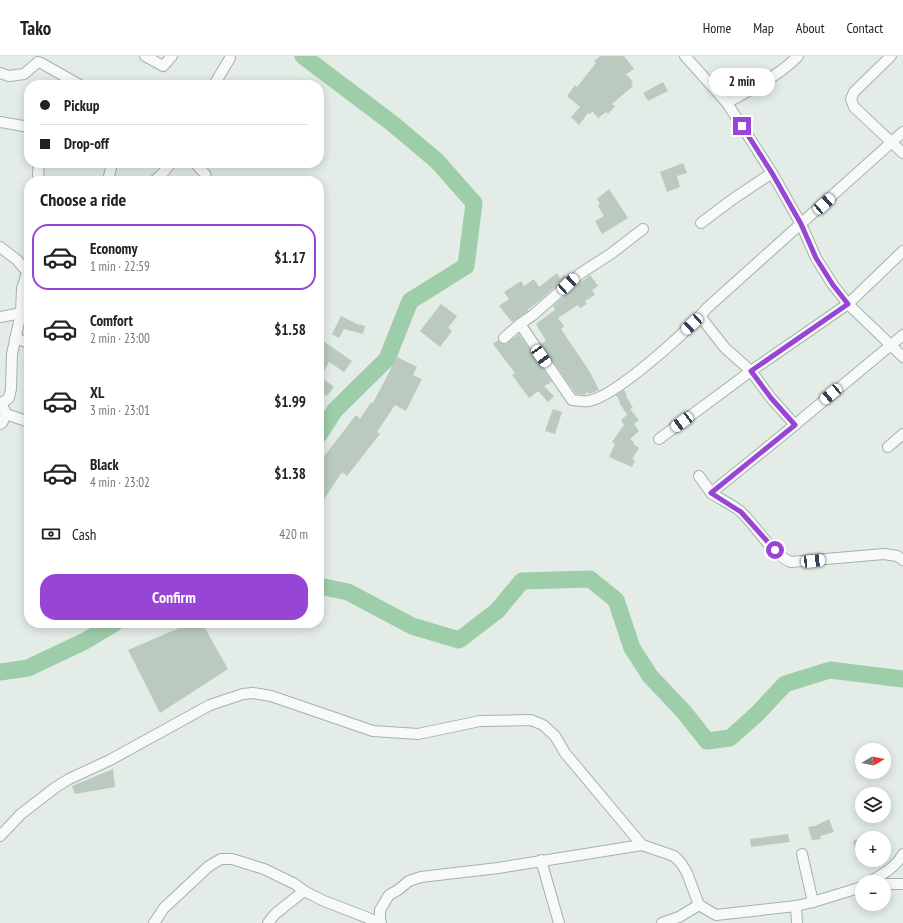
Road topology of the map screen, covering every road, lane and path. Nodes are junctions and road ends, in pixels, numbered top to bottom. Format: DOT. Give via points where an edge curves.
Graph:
graph roads {
  1 [pos="145,56"];
  2 [pos="172,56"];
  3 [pos="685,56"];
  4 [pos="798,56"];
  5 [pos="891,56"];
  6 [pos="230,58"];
  7 [pos="0,73"];
  8 [pos="71,80"];
  9 [pos="217,80"];
  10 [pos="727,103"];
  11 [pos="0,122"];
  12 [pos="24,126"];
  13 [pos="903,132"];
  14 [pos="892,142"];
  15 [pos="903,153"];
  16 [pos="167,168"];
  17 [pos="200,168"];
  18 [pos="772,173"];
  19 [pos="160,176"];
  20 [pos="206,176"];
  21 [pos="701,223"];
  22 [pos="801,224"];
  23 [pos="643,229"];
  24 [pos="0,247"];
  25 [pos="903,251"];
  26 [pos="24,268"];
  27 [pos="24,284"];
  28 [pos="848,304"];
  29 [pos="21,313"];
  30 [pos="700,316"];
  31 [pos="0,317"];
  32 [pos="520,324"];
  33 [pos="903,335"];
  34 [pos="16,338"];
  35 [pos="504,338"];
  36 [pos="24,340"];
  37 [pos="890,345"];
  38 [pos="903,357"];
  39 [pos="751,371"];
  40 [pos="1,404"];
  41 [pos="6,414"];
  42 [pos="24,420"];
  43 [pos="0,424"];
  44 [pos="795,425"];
  45 [pos="903,434"];
  46 [pos="659,439"];
  47 [pos="888,447"];
  48 [pos="699,476"];
  49 [pos="711,493"];
  50 [pos="903,560"];
  51 [pos="0,836"];
  52 [pos="642,845"];
  53 [pos="802,854"];
  54 [pos="903,854"];
  55 [pos="541,860"];
  56 [pos="880,875"];
  57 [pos="891,884"];
  58 [pos="903,884"];
  59 [pos="855,888"];
  60 [pos="304,891"];
  61 [pos="812,902"];
  62 [pos="699,905"];
  63 [pos="796,906"];
  64 [pos="717,919"];
  65 [pos="154,923"];
  66 [pos="268,923"];
  67 [pos="380,923"];
  68 [pos="559,923"];
  69 [pos="662,923"];
  70 [pos="797,923"];
  1 -- 2 [label="street" via="163,66"];
  3 -- 10 [label="street"];
  4 -- 10 [label="street" via="775,74"];
  5 -- 14 [label="street" via="854,92 851,99 854,107"];
  6 -- 9 [label="street"];
  7 -- 8 [label="street" via="9,76 24,74 38,62"];
  10 -- 18 [label="street"];
  11 -- 12 [label="street"];
  13 -- 14 [label="street"];
  14 -- 15 [label="street"];
  14 -- 22 [label="street"];
  16 -- 19 [label="street"];
  17 -- 20 [label="street"];
  18 -- 21 [label="street" via="733,198"];
  18 -- 22 [label="street"];
  22 -- 28 [label="street" via="816,258"];
  22 -- 30 [label="street"];
  23 -- 32 [label="street" via="580,273"];
  24 -- 26 [label="street"];
  25 -- 28 [label="street"];
  27 -- 29 [label="street"];
  28 -- 37 [label="street"];
  28 -- 39 [label="street"];
  29 -- 31 [label="street"];
  29 -- 34 [label="street"];
  30 -- 32 [label="street" via="627,381 588,401 572,400"];
  30 -- 39 [label="street" via="725,348"];
  32 -- 35 [label="street"];
  33 -- 37 [label="street"];
  34 -- 36 [label="street"];
  34 -- 40 [label="street" via="12,354 9,398"];
  37 -- 38 [label="street"];
  37 -- 44 [label="street"];
  39 -- 44 [label="street"];
  39 -- 46 [label="street"];
  40 -- 41 [label="street"];
  41 -- 42 [label="street"];
  41 -- 43 [label="street"];
  44 -- 49 [label="street"];
  45 -- 47 [label="street"];
  48 -- 49 [label="street"];
  49 -- 50 [label="street" via="741,512 788,561 884,554 897,556"];
  51 -- 52 [label="street" via="21,814 69,779 110,760 210,705 234,696 253,693 290,702 373,731 418,734 480,721 531,720 543,725 554,736 565,753"];
  52 -- 55 [label="street"];
  52 -- 62 [label="street" via="674,856 681,863"];
  53 -- 61 [label="street"];
  54 -- 56 [label="street" via="899,861"];
  55 -- 67 [label="street" via="421,877 409,881 388,895 380,910"];
  55 -- 68 [label="street"];
  57 -- 58 [label="street"];
  59 -- 61 [label="street"];
  60 -- 65 [label="street" via="264,869 232,859 221,859 198,875 164,908"];
  60 -- 66 [label="street" via="275,914"];
  60 -- 67 [label="street"];
  61 -- 63 [label="street"];
  62 -- 64 [label="street"];
  62 -- 69 [label="street" via="679,917"];
  63 -- 64 [label="street"];
  63 -- 70 [label="street"];
}
